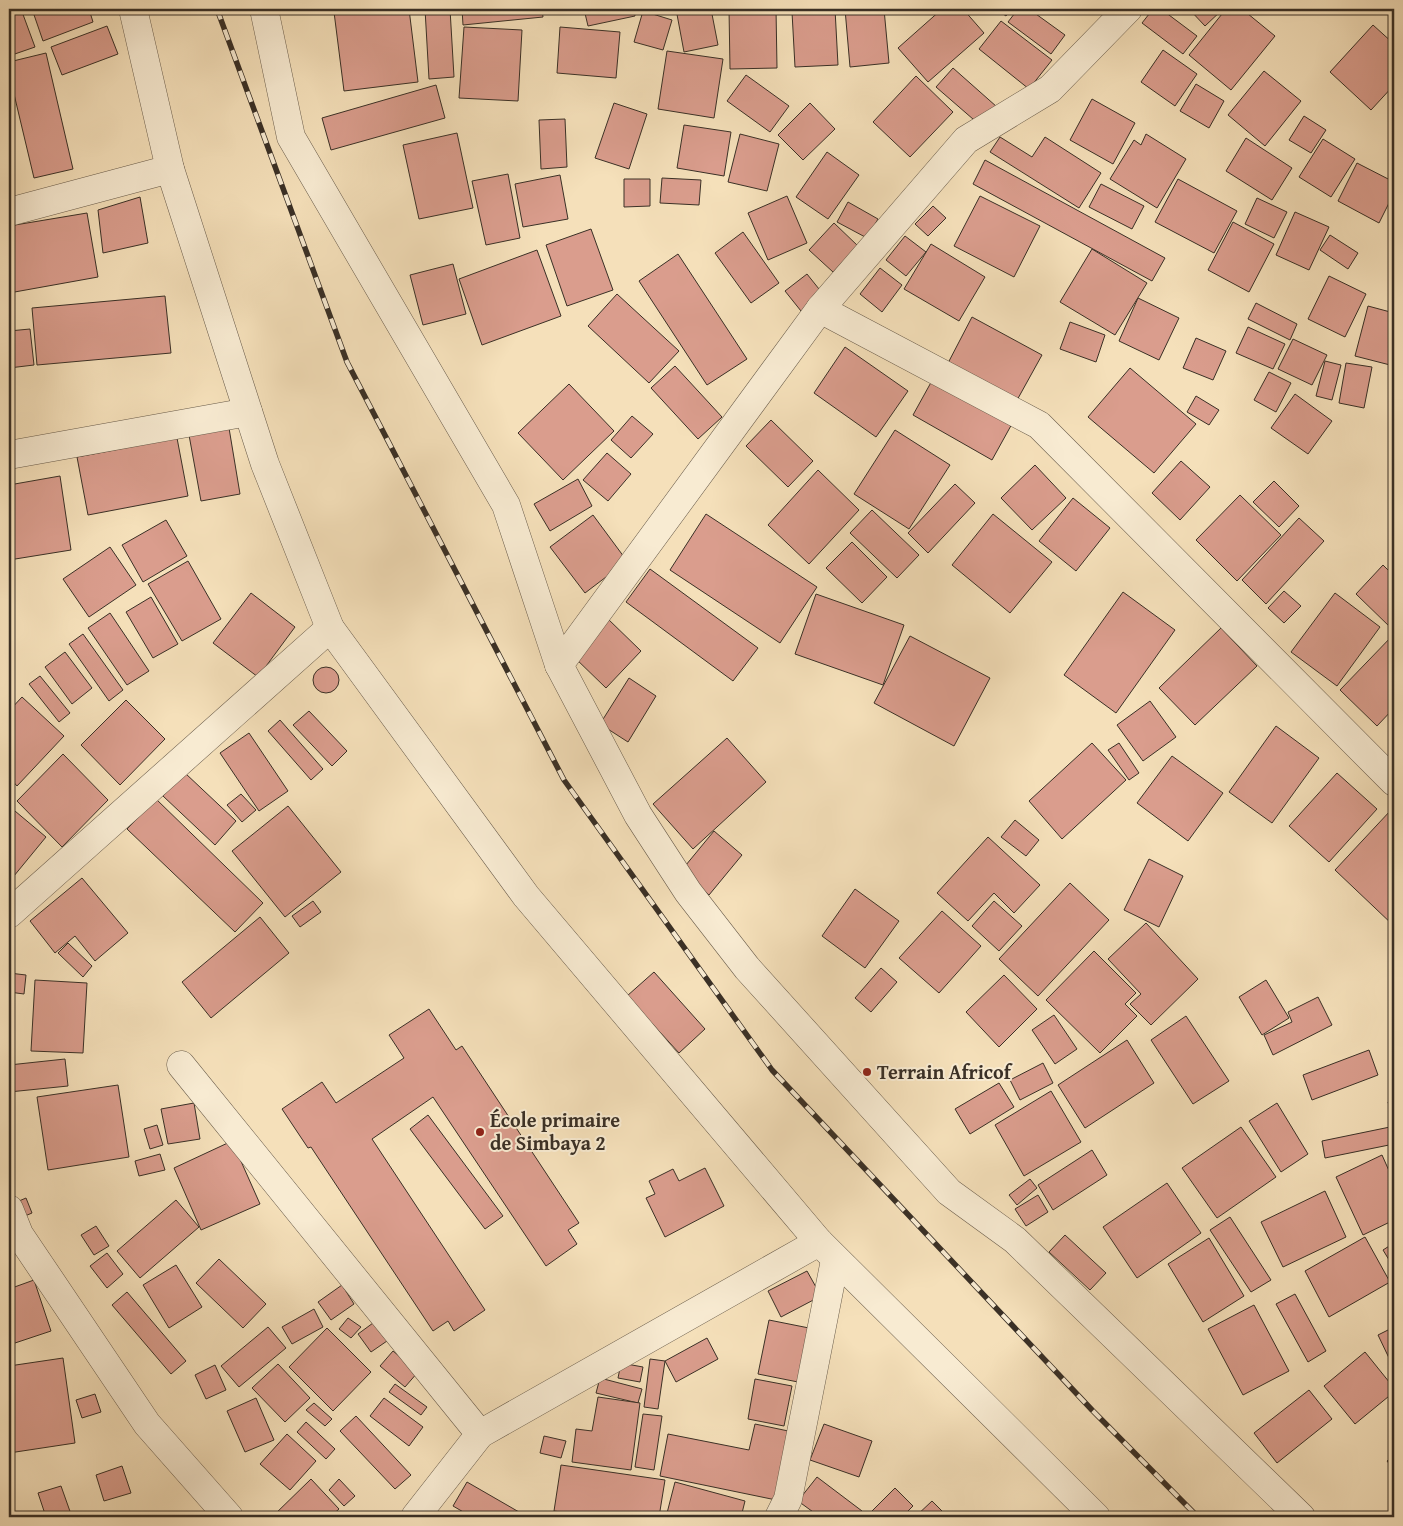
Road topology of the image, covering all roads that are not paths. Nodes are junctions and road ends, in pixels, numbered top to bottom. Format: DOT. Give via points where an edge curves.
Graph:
graph roads {
  1 [pos="133,9"];
  2 [pos="264,9"];
  3 [pos="1128,9"];
  4 [pos="170,169"];
  5 [pos="9,212"];
  6 [pos="820,309"];
  7 [pos="248,412"];
  8 [pos="9,455"];
  9 [pos="330,628"];
  10 [pos="559,665"];
  11 [pos="1394,782"];
  12 [pos="9,914"];
  13 [pos="181,1065"];
  14 [pos="9,1209"];
  15 [pos="827,1251"];
  16 [pos="480,1434"];
  17 [pos="229,1517"];
  18 [pos="415,1517"];
  19 [pos="779,1517"];
  20 [pos="1096,1517"];
  21 [pos="1301,1517"];
  1 -- 4 [label="street"];
  2 -- 10 [label="street" via="291,138 506,505"];
  3 -- 6 [label="street" via="1050,90 966,140"];
  4 -- 5 [label="street"];
  4 -- 7 [label="street"];
  6 -- 10 [label="street"];
  6 -- 11 [label="street" via="1039,425"];
  7 -- 8 [label="street"];
  7 -- 9 [label="street" via="265,464"];
  9 -- 12 [label="street"];
  9 -- 15 [label="street" via="526,896"];
  10 -- 21 [label="street" via="638,815 688,892 747,968 948,1192 1015,1240"];
  13 -- 16 [label="street"];
  14 -- 17 [label="street" via="19,1234 147,1424"];
  15 -- 16 [label="street"];
  15 -- 19 [label="street" via="788,1499"];
  15 -- 20 [label="street"];
  16 -- 18 [label="street"];
}
